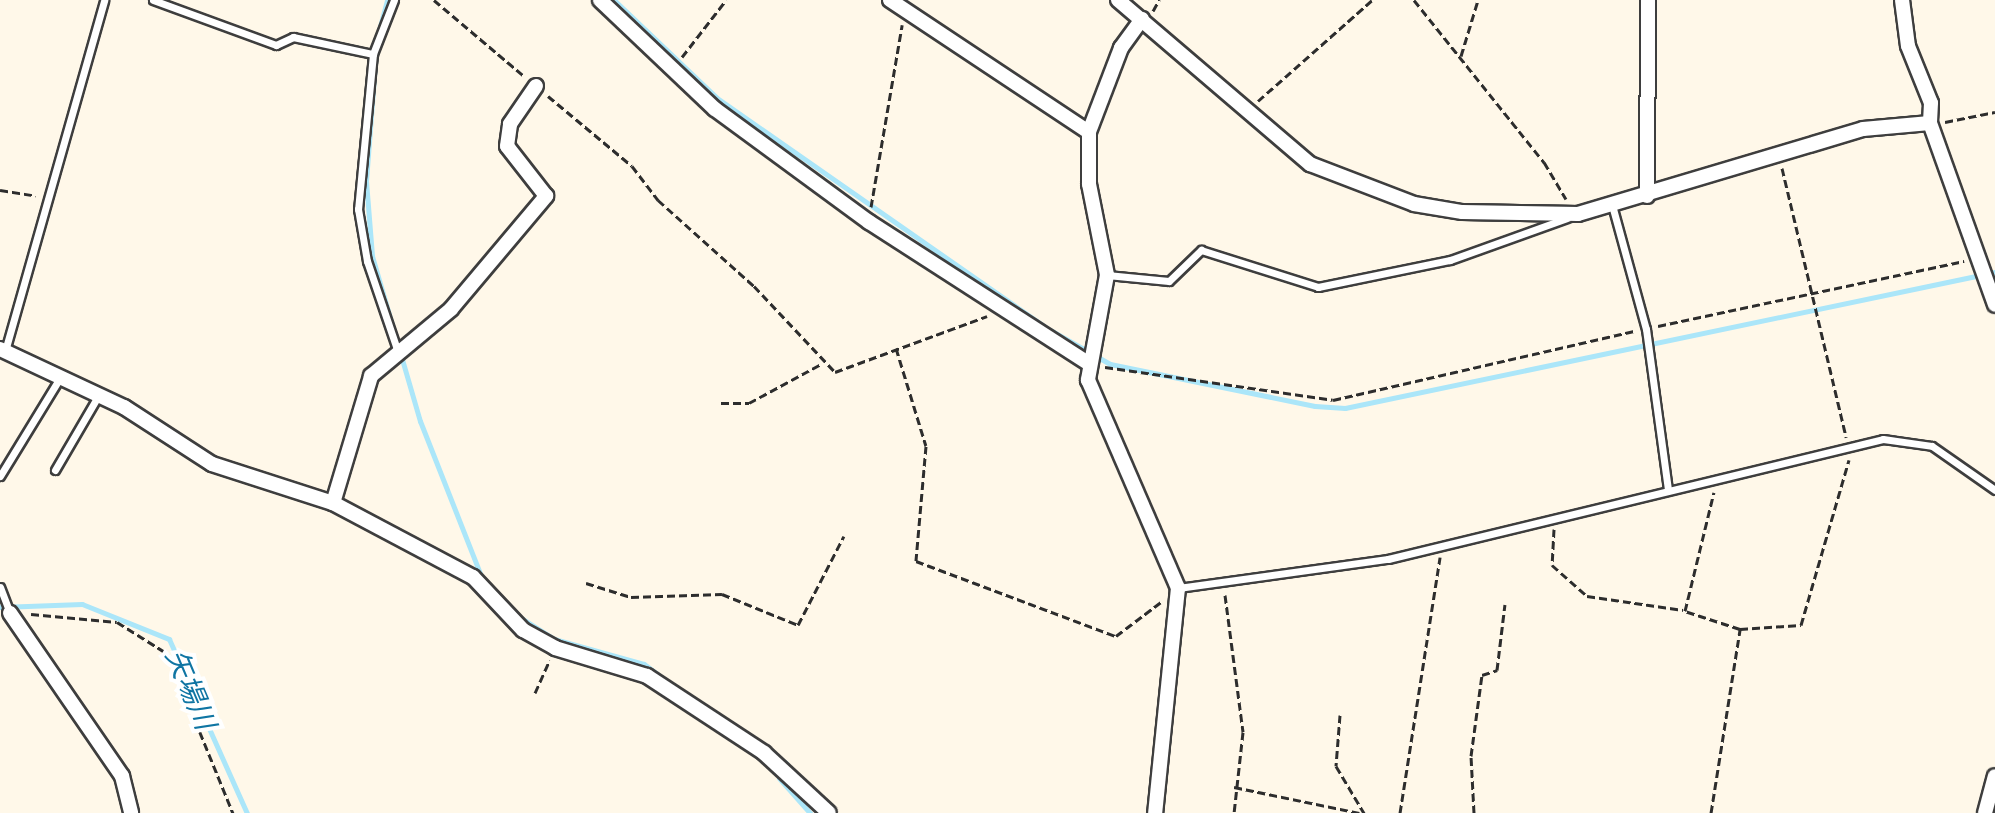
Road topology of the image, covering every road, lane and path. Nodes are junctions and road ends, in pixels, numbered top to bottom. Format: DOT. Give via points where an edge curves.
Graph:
graph roads {
  1 [pos="104,0"];
  2 [pos="153,0"];
  3 [pos="394,0"];
  4 [pos="434,0"];
  5 [pos="600,0"];
  6 [pos="726,0"];
  7 [pos="890,0"];
  8 [pos="1118,0"];
  9 [pos="1372,0"];
  10 [pos="1414,0"];
  11 [pos="1478,0"];
  12 [pos="1648,0"];
  13 [pos="1902,0"];
  14 [pos="904,3"];
  15 [pos="1142,19"];
  16 [pos="376,53"];
  17 [pos="1461,56"];
  18 [pos="671,71"];
  19 [pos="536,86"];
  20 [pos="1995,112"];
  21 [pos="1243,114"];
  22 [pos="1930,123"];
  23 [pos="1089,132"];
  24 [pos="1779,153"];
  25 [pos="0,190"];
  26 [pos="1647,196"];
  27 [pos="47,198"];
  28 [pos="1612,205"];
  29 [pos="1578,214"];
  30 [pos="869,222"];
  31 [pos="1975,258"];
  32 [pos="1107,275"];
  33 [pos="1813,295"];
  34 [pos="1995,305"];
  35 [pos="996,308"];
  36 [pos="1646,329"];
  37 [pos="401,346"];
  38 [pos="896,348"];
  39 [pos="3,350"];
  40 [pos="821,364"];
  41 [pos="1089,364"];
  42 [pos="62,374"];
  43 [pos="99,394"];
  44 [pos="721,403"];
  45 [pos="1848,445"];
  46 [pos="55,470"];
  47 [pos="0,476"];
  48 [pos="1718,477"];
  49 [pos="1668,489"];
  50 [pos="1995,490"];
  51 [pos="333,503"];
  52 [pos="1555,517"];
  53 [pos="844,536"];
  54 [pos="1442,545"];
  55 [pos="1223,579"];
  56 [pos="586,583"];
  57 [pos="0,587"];
  58 [pos="1178,588"];
  59 [pos="1505,604"];
  60 [pos="1685,611"];
  61 [pos="7,616"];
  62 [pos="1740,629"];
  63 [pos="555,648"];
  64 [pos="535,693"];
  65 [pos="1340,715"];
  66 [pos="1995,776"];
  67 [pos="1234,787"];
  68 [pos="131,813"];
  69 [pos="233,813"];
  70 [pos="829,813"];
  71 [pos="1155,813"];
  72 [pos="1234,813"];
  73 [pos="1361,813"];
  74 [pos="1400,813"];
  75 [pos="1474,813"];
  76 [pos="1711,813"];
  77 [pos="1985,813"];
  1 -- 27 [label="lane"];
  2 -- 16 [label="lane" via="276,45 293,37"];
  3 -- 16 [label="lane"];
  4 -- 19 [label="path"];
  5 -- 18 [label="street"];
  6 -- 18 [label="path"];
  7 -- 14 [label="street"];
  8 -- 15 [label="street"];
  9 -- 21 [label="path"];
  10 -- 17 [label="path"];
  11 -- 17 [label="path"];
  12 -- 26 [label="street"];
  13 -- 22 [label="street" via="1908,46 1931,103"];
  14 -- 23 [label="street"];
  14 -- 30 [label="path"];
  15 -- 21 [label="street"];
  15 -- 23 [label="street" via="1121,48"];
  16 -- 37 [label="lane" via="358,209 367,261"];
  17 -- 29 [label="path"];
  18 -- 30 [label="street"];
  19 -- 37 [label="street" via="510,124 507,146 546,196 451,309"];
  19 -- 40 [label="path" via="632,166"];
  20 -- 22 [label="path" via="1972,122"];
  21 -- 29 [label="street" via="1310,164 1414,204"];
  22 -- 24 [label="street" via="1863,129"];
  22 -- 31 [label="street"];
  23 -- 32 [label="street" via="1089,184"];
  24 -- 26 [label="street"];
  24 -- 33 [label="path"];
  25 -- 27 [label="path"];
  26 -- 28 [label="street"];
  27 -- 39 [label="lane"];
  28 -- 29 [label="street"];
  28 -- 36 [label="lane"];
  29 -- 32 [label="lane" via="1450,260 1318,287 1201,250 1169,281"];
  30 -- 35 [label="street"];
  31 -- 33 [label="path"];
  31 -- 34 [label="street"];
  32 -- 41 [label="street"];
  33 -- 36 [label="path"];
  33 -- 45 [label="path"];
  35 -- 38 [label="path" via="976,326"];
  35 -- 41 [label="street"];
  36 -- 41 [label="path" via="1333,400"];
  36 -- 49 [label="lane"];
  37 -- 51 [label="street" via="371,376"];
  38 -- 40 [label="path" via="835,372"];
  38 -- 58 [label="path" via="926,446 916,561 1116,636"];
  39 -- 42 [label="street"];
  40 -- 44 [label="path" via="749,403"];
  41 -- 58 [label="street" via="1088,380"];
  42 -- 43 [label="street"];
  42 -- 47 [label="lane"];
  43 -- 46 [label="lane"];
  43 -- 51 [label="street" via="212,464"];
  45 -- 48 [label="lane"];
  45 -- 50 [label="lane" via="1913,438"];
  45 -- 62 [label="path" via="1850,469 1801,625"];
  48 -- 49 [label="lane"];
  48 -- 60 [label="path"];
  49 -- 52 [label="lane"];
  51 -- 63 [label="street" via="473,577 523,630"];
  52 -- 54 [label="lane"];
  52 -- 60 [label="path" via="1552,565 1587,596"];
  53 -- 56 [label="path" via="798,625 722,594 631,597"];
  54 -- 55 [label="lane"];
  54 -- 74 [label="path"];
  55 -- 58 [label="lane"];
  55 -- 67 [label="path" via="1243,732"];
  57 -- 61 [label="lane"];
  58 -- 71 [label="street"];
  59 -- 75 [label="path" via="1497,670 1482,675 1471,756"];
  60 -- 62 [label="path"];
  61 -- 68 [label="street" via="122,776"];
  61 -- 69 [label="path" via="77,615 150,637 168,654"];
  62 -- 76 [label="path"];
  63 -- 64 [label="path"];
  63 -- 70 [label="street" via="647,676 764,753"];
  65 -- 73 [label="path" via="1336,766"];
  66 -- 77 [label="street"];
  67 -- 72 [label="path"];
  67 -- 73 [label="path"];
}
